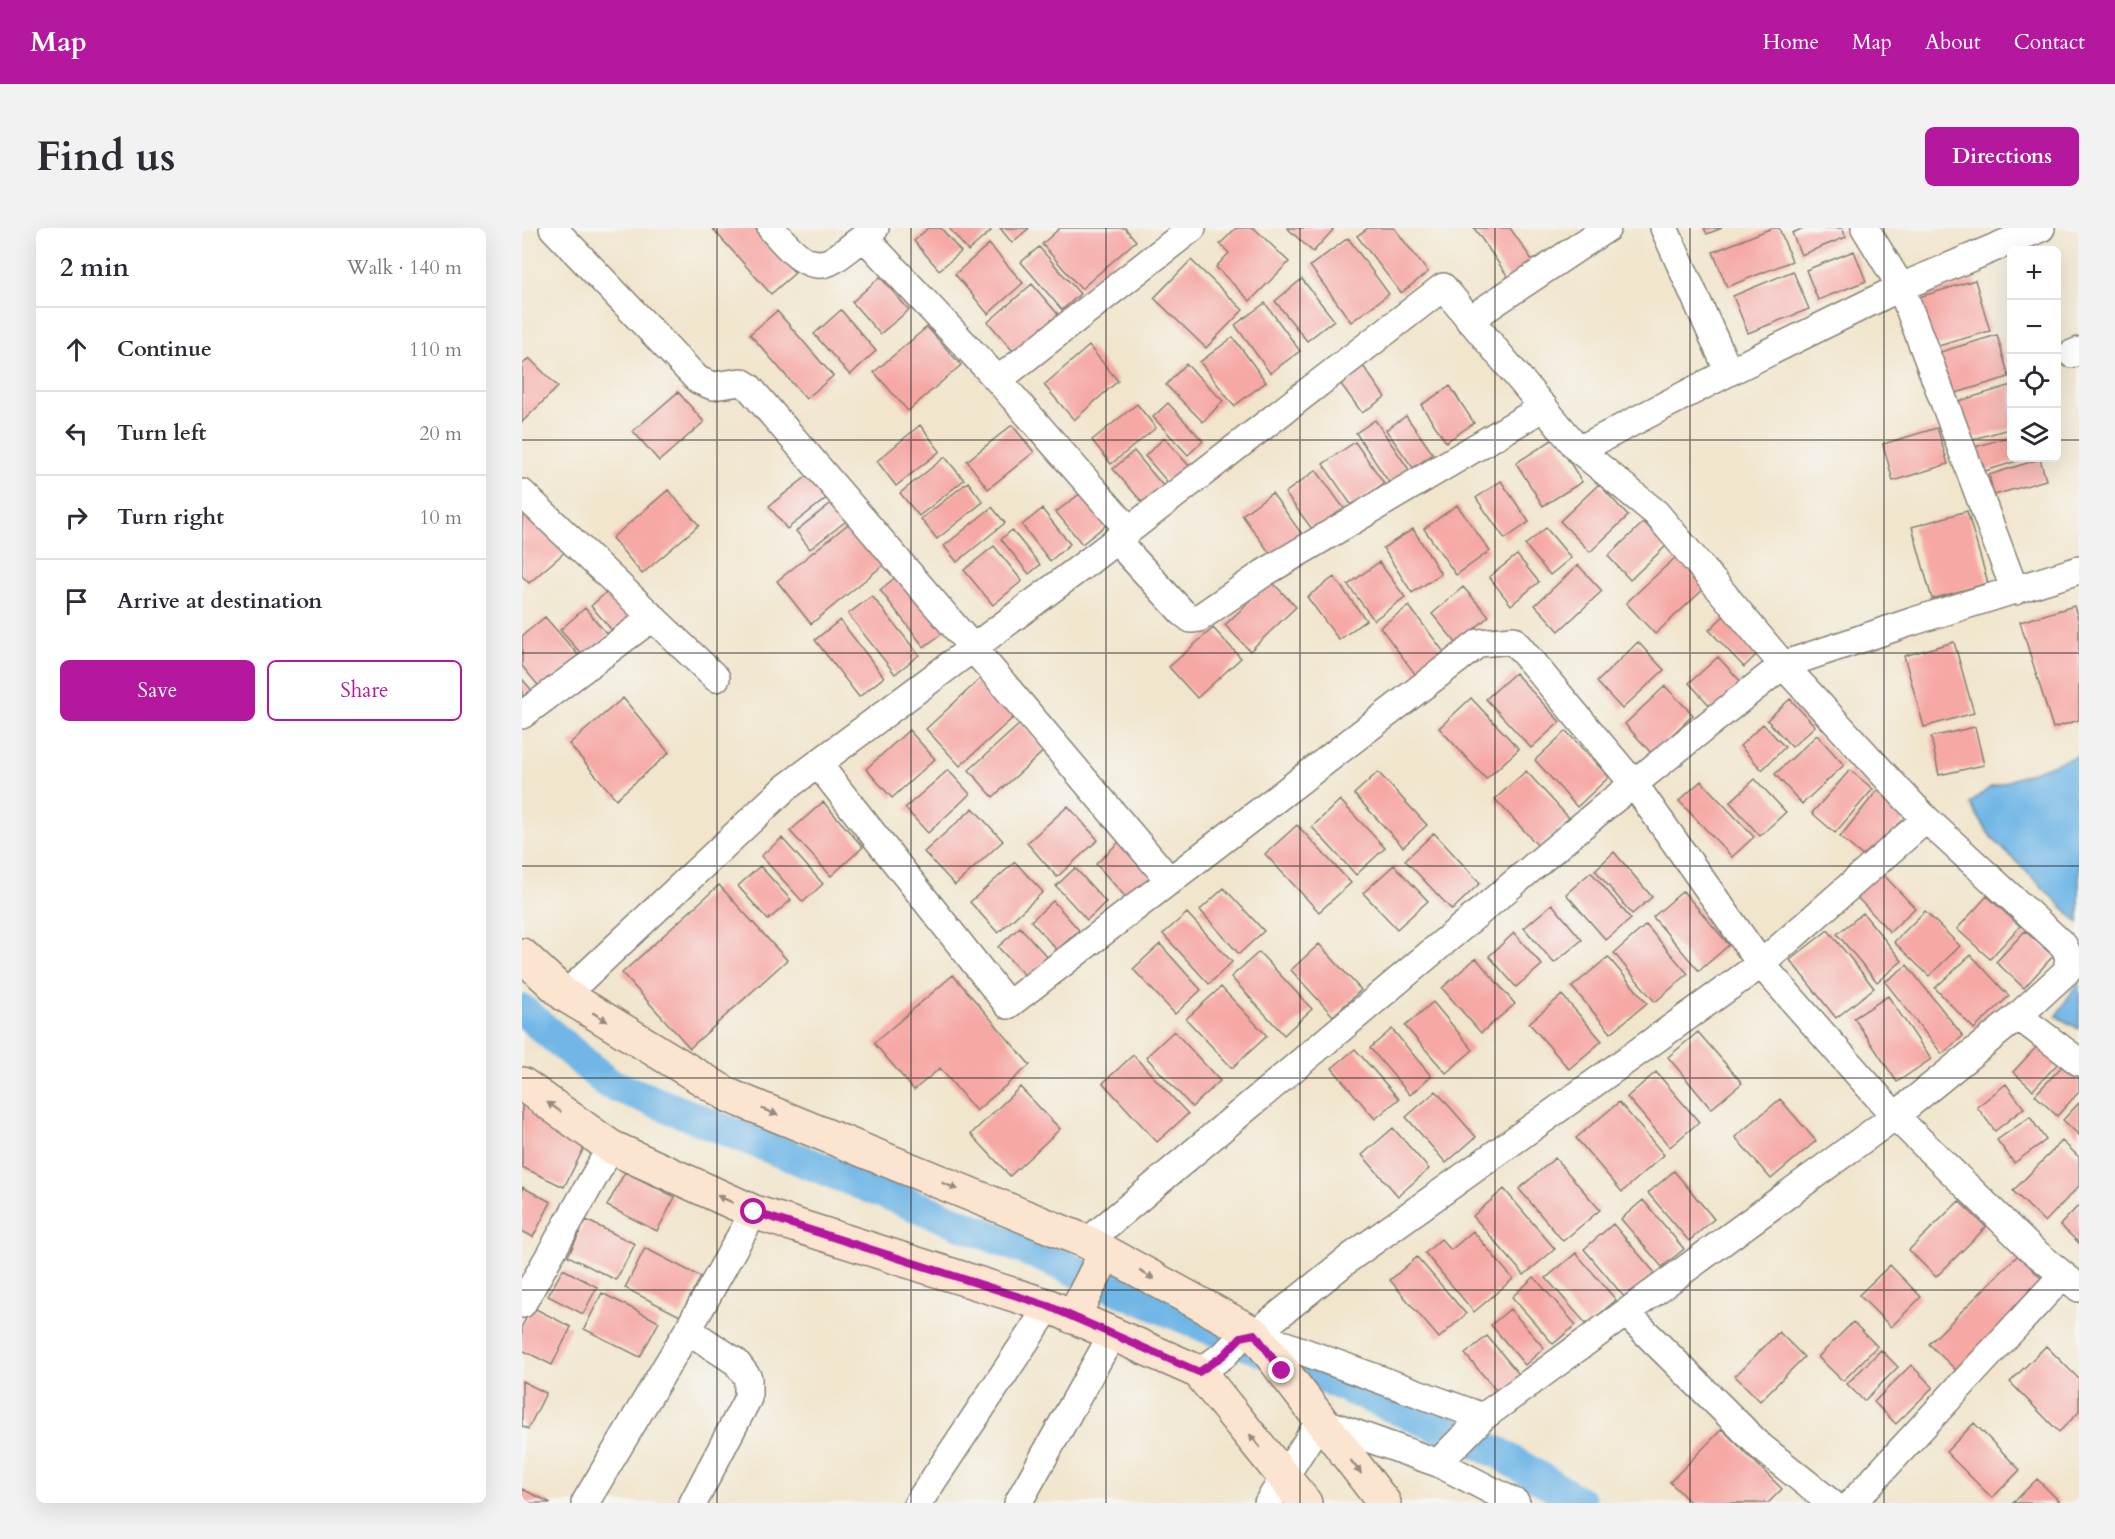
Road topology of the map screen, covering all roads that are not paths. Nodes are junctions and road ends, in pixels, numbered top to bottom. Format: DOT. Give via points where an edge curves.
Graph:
graph roads {
  1 [pos="553,228"];
  2 [pos="771,228"];
  3 [pos="1192,228"];
  4 [pos="1607,228"];
  5 [pos="1664,228"];
  6 [pos="1865,228"];
  7 [pos="2041,228"];
  8 [pos="870,233"];
  9 [pos="1901,287"];
  10 [pos="1469,320"];
  11 [pos="1729,372"];
  12 [pos="998,380"];
  13 [pos="1544,407"];
  14 [pos="1579,450"];
  15 [pos="522,493"];
  16 [pos="1122,535"];
  17 [pos="2079,570"];
  18 [pos="2015,591"];
  19 [pos="653,617"];
  20 [pos="973,648"];
  21 [pos="1783,665"];
  22 [pos="716,678"];
  23 [pos="522,715"];
  24 [pos="818,764"];
  25 [pos="1634,784"];
  26 [pos="1926,819"];
  27 [pos="1170,881"];
  28 [pos="522,955"];
  29 [pos="1761,964"];
  30 [pos="565,995"];
  31 [pos="2018,1017"];
  32 [pos="2079,1062"];
  33 [pos="522,1084"];
  34 [pos="1895,1116"];
  35 [pos="611,1147"];
  36 [pos="754,1212"];
  37 [pos="1097,1247"];
  38 [pos="2071,1282"];
  39 [pos="522,1304"];
  40 [pos="1061,1311"];
  41 [pos="1626,1313"];
  42 [pos="688,1330"];
  43 [pos="1112,1335"];
  44 [pos="1244,1353"];
  45 [pos="1483,1418"];
  46 [pos="1320,1421"];
  47 [pos="1439,1462"];
  48 [pos="1276,1490"];
  49 [pos="585,1503"];
  50 [pos="693,1503"];
  51 [pos="918,1503"];
  52 [pos="1018,1503"];
  53 [pos="1305,1503"];
  54 [pos="1383,1503"];
  55 [pos="1516,1503"];
  56 [pos="1831,1503"];
  57 [pos="1852,1503"];
  1 -- 20 [label="street" via="698,380 713,386 741,382 748,387"];
  2 -- 8 [label="street" via="795,255 814,264 831,261"];
  3 -- 12 [label="street"];
  4 -- 10 [label="street"];
  5 -- 11 [label="street"];
  6 -- 9 [label="street"];
  7 -- 9 [label="street"];
  8 -- 12 [label="street"];
  9 -- 11 [label="street"];
  9 -- 18 [label="street"];
  10 -- 13 [label="street"];
  10 -- 16 [label="street" via="1443,287"];
  11 -- 14 [label="street"];
  12 -- 16 [label="street"];
  13 -- 14 [label="street"];
  13 -- 16 [label="street" via="1264,573 1199,618 1191,619 1182,612"];
  14 -- 21 [label="street" via="1656,513"];
  15 -- 19 [label="street"];
  16 -- 20 [label="street"];
  17 -- 18 [label="street"];
  18 -- 21 [label="street"];
  19 -- 22 [label="street"];
  19 -- 23 [label="street"];
  20 -- 24 [label="street"];
  20 -- 27 [label="street"];
  21 -- 25 [label="street"];
  21 -- 26 [label="street"];
  24 -- 27 [label="street" via="1008,1005"];
  24 -- 30 [label="street" via="784,789"];
  25 -- 27 [label="street" via="1513,640 1479,643"];
  25 -- 29 [label="street"];
  25 -- 37 [label="street"];
  26 -- 29 [label="street"];
  26 -- 31 [label="street" via="2064,946 2069,957 2067,970"];
  28 -- 30 [label="main road"];
  29 -- 34 [label="street"];
  29 -- 44 [label="street" via="1351,1257"];
  30 -- 37 [label="main road, one-way" via="730,1096"];
  31 -- 32 [label="street"];
  31 -- 34 [label="street"];
  35 -- 33 [label="main road, one-way"];
  34 -- 38 [label="street" via="2030,1248"];
  34 -- 41 [label="street"];
  36 -- 35 [label="main road, one-way"];
  35 -- 39 [label="street"];
  36 -- 40 [label="main road"];
  36 -- 42 [label="street"];
  37 -- 40 [label="main road"];
  37 -- 44 [label="main road, one-way"];
  38 -- 57 [label="street"];
  40 -- 43 [label="main road"];
  40 -- 51 [label="street"];
  41 -- 45 [label="street"];
  41 -- 56 [label="street" via="1760,1446"];
  42 -- 49 [label="street"];
  42 -- 50 [label="street" via="736,1362 748,1378 748,1398"];
  43 -- 44 [label="main road"];
  43 -- 52 [label="street"];
  44 -- 45 [label="street"];
  44 -- 46 [label="main road"];
  48 -- 44 [label="main road, one-way"];
  45 -- 47 [label="street"];
  46 -- 47 [label="street"];
  46 -- 48 [label="street"];
  46 -- 54 [label="main road, one-way"];
  47 -- 55 [label="street"];
  48 -- 53 [label="main road"];
}
